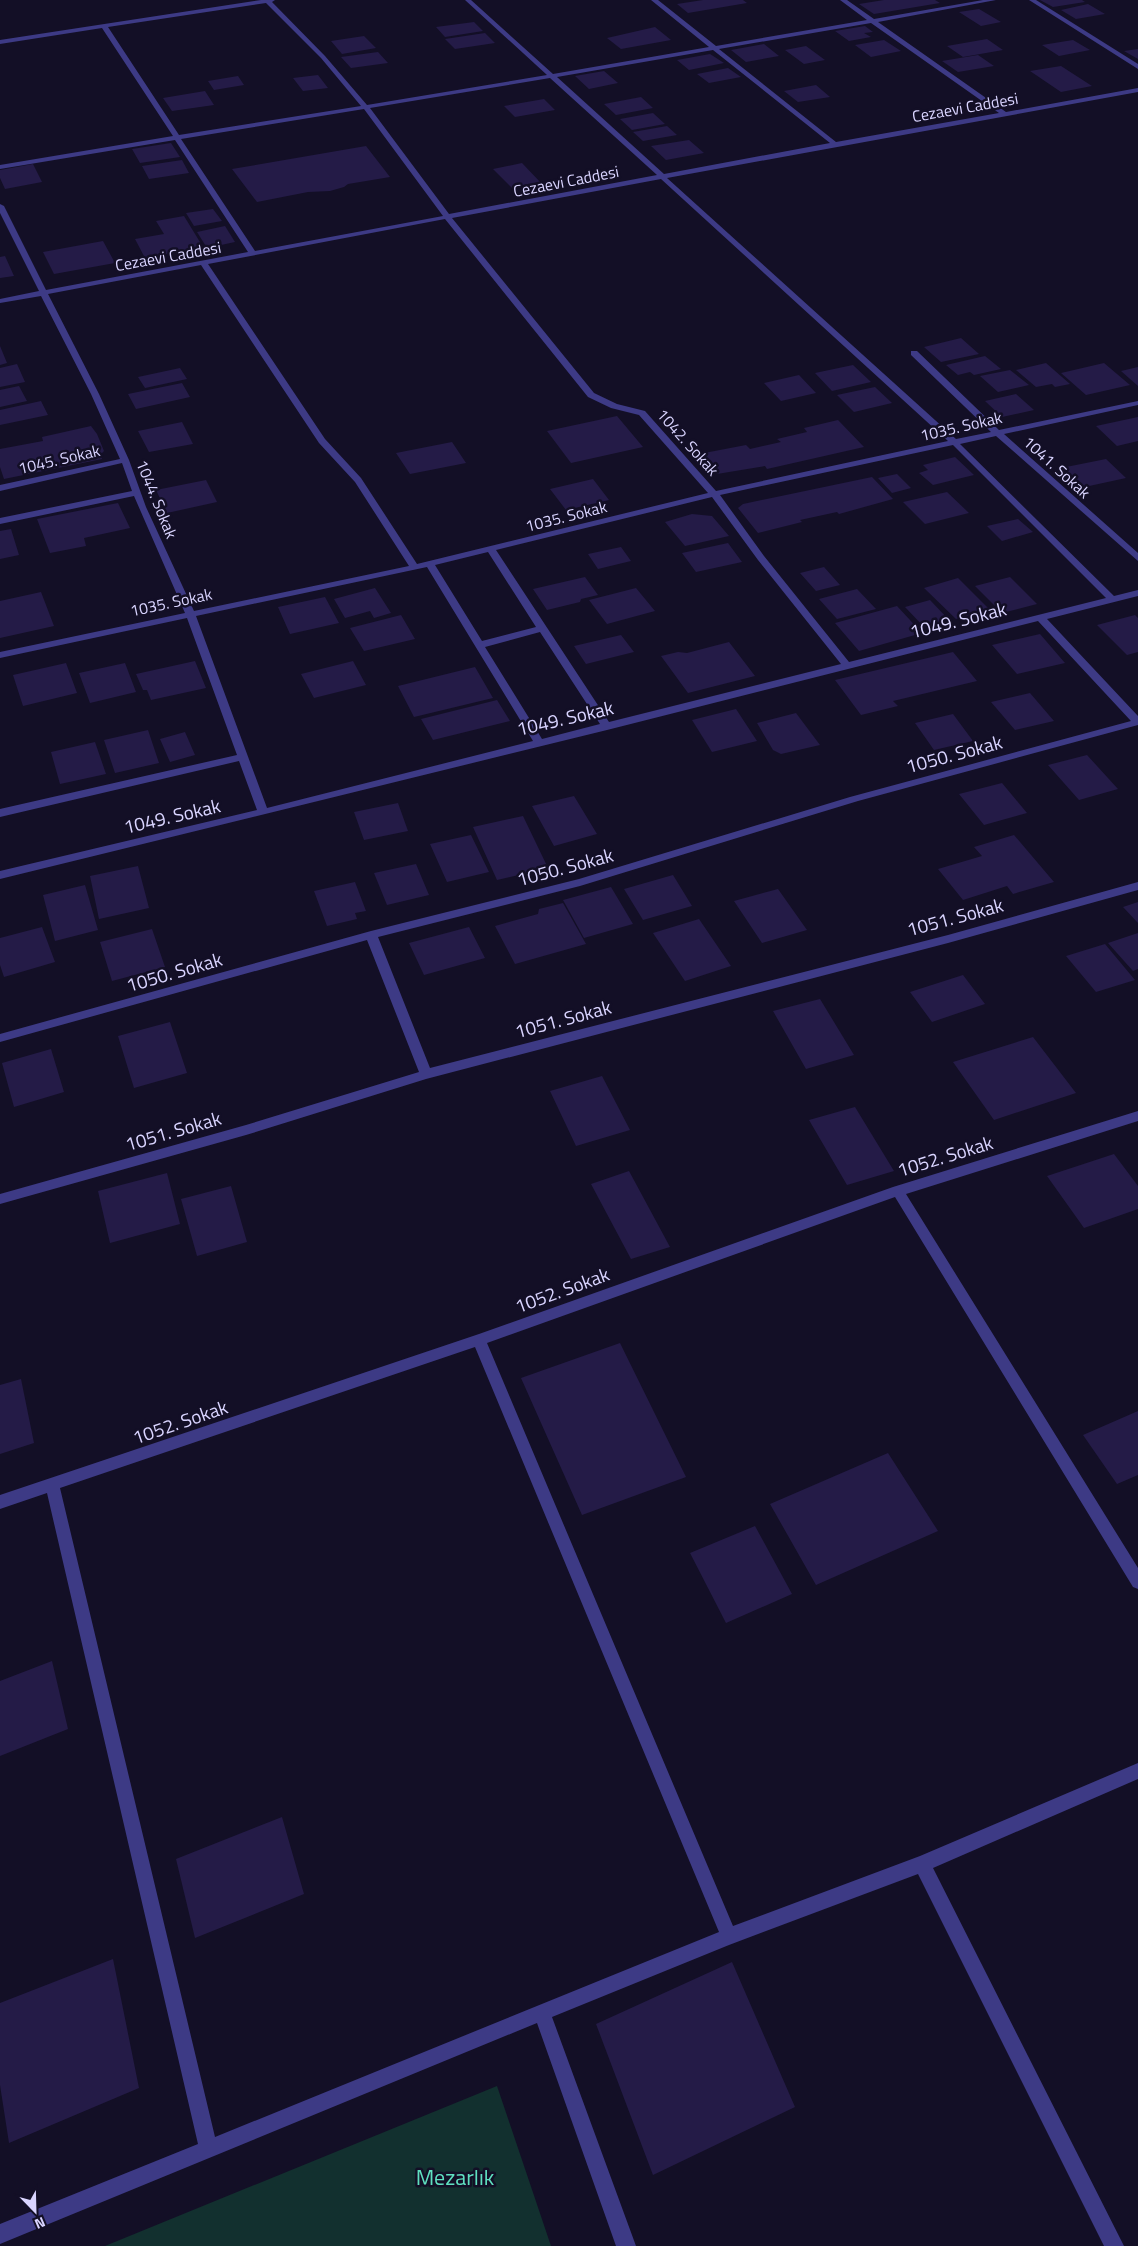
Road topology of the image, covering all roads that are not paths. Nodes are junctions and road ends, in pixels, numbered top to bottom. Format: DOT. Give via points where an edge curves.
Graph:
graph roads {
  1 [pos="267,0"];
  2 [pos="272,0"];
  3 [pos="468,0"];
  4 [pos="654,0"];
  5 [pos="843,0"];
  6 [pos="993,0"];
  7 [pos="1032,0"];
  8 [pos="872,20"];
  9 [pos="104,26"];
  10 [pos="0,42"];
  11 [pos="714,48"];
  12 [pos="1138,67"];
  13 [pos="552,76"];
  14 [pos="1138,90"];
  15 [pos="365,106"];
  16 [pos="1005,114"];
  17 [pos="177,137"];
  18 [pos="835,144"];
  19 [pos="0,167"];
  20 [pos="662,177"];
  21 [pos="0,206"];
  22 [pos="448,218"];
  23 [pos="253,254"];
  24 [pos="204,264"];
  25 [pos="43,293"];
  26 [pos="0,301"];
  27 [pos="914,353"];
  28 [pos="1138,404"];
  29 [pos="997,433"];
  30 [pos="955,443"];
  31 [pos="125,460"];
  32 [pos="0,488"];
  33 [pos="137,493"];
  34 [pos="714,494"];
  35 [pos="0,521"];
  36 [pos="491,550"];
  37 [pos="1138,558"];
  38 [pos="430,564"];
  39 [pos="414,567"];
  40 [pos="1138,593"];
  41 [pos="1113,600"];
  42 [pos="190,613"];
  43 [pos="1041,618"];
  44 [pos="542,628"];
  45 [pos="480,645"];
  46 [pos="0,655"];
  47 [pos="847,666"];
  48 [pos="1138,722"];
  49 [pos="606,727"];
  50 [pos="539,742"];
  51 [pos="241,757"];
  52 [pos="263,812"];
  53 [pos="0,813"];
  54 [pos="0,875"];
  55 [pos="1138,886"];
  56 [pos="371,935"];
  57 [pos="0,1038"];
  58 [pos="426,1074"];
  59 [pos="1138,1116"];
  60 [pos="898,1191"];
  61 [pos="0,1199"];
  62 [pos="478,1340"];
  63 [pos="52,1485"];
  64 [pos="0,1502"];
  65 [pos="1138,1582"];
  66 [pos="1138,1771"];
  67 [pos="922,1864"];
  68 [pos="729,1936"];
  69 [pos="542,2013"];
  70 [pos="209,2149"];
  71 [pos="0,2234"];
  72 [pos="626,2246"];
  73 [pos="1114,2246"];
  1 -- 2 [label="street"];
  1 -- 9 [label="street"];
  1 -- 15 [label="street, 1042. Sokak"];
  3 -- 13 [label="street"];
  4 -- 11 [label="street"];
  5 -- 8 [label="street"];
  6 -- 8 [label="street"];
  7 -- 12 [label="street"];
  8 -- 11 [label="street"];
  8 -- 16 [label="street"];
  9 -- 10 [label="street"];
  9 -- 17 [label="street"];
  11 -- 13 [label="street"];
  11 -- 18 [label="street"];
  13 -- 15 [label="street"];
  13 -- 20 [label="street"];
  14 -- 16 [label="street, Cezaevi Caddesi"];
  15 -- 17 [label="street"];
  15 -- 22 [label="street, 1042. Sokak"];
  16 -- 18 [label="street, Cezaevi Caddesi"];
  17 -- 19 [label="street"];
  17 -- 23 [label="street"];
  18 -- 20 [label="street, Cezaevi Caddesi"];
  20 -- 22 [label="street, Cezaevi Caddesi"];
  20 -- 30 [label="street"];
  21 -- 25 [label="street, 1044. Sokak"];
  22 -- 23 [label="street, Cezaevi Caddesi"];
  22 -- 34 [label="street, 1042. Sokak" via="591,395 614,406 642,413"];
  23 -- 24 [label="street, Cezaevi Caddesi"];
  24 -- 25 [label="street, Cezaevi Caddesi"];
  24 -- 39 [label="street" via="322,441 358,480"];
  25 -- 26 [label="street, Cezaevi Caddesi"];
  25 -- 31 [label="street, 1044. Sokak"];
  27 -- 29 [label="street, 1041. Sokak"];
  28 -- 29 [label="street, 1035. Sokak"];
  29 -- 30 [label="street, 1035. Sokak"];
  29 -- 37 [label="street, 1041. Sokak"];
  30 -- 34 [label="street, 1035. Sokak"];
  30 -- 41 [label="street"];
  31 -- 32 [label="street, 1045. Sokak"];
  31 -- 33 [label="street, 1044. Sokak"];
  33 -- 35 [label="street"];
  33 -- 42 [label="street, 1044. Sokak"];
  34 -- 36 [label="street, 1035. Sokak"];
  34 -- 47 [label="street, 1042. Sokak" via="760,558"];
  36 -- 38 [label="street, 1035. Sokak"];
  36 -- 44 [label="street"];
  38 -- 39 [label="street, 1035. Sokak"];
  38 -- 45 [label="street"];
  39 -- 42 [label="street, 1035. Sokak"];
  40 -- 41 [label="street, 1049. Sokak"];
  41 -- 43 [label="street, 1049. Sokak"];
  42 -- 46 [label="street, 1035. Sokak"];
  42 -- 51 [label="street, 1044. Sokak"];
  43 -- 47 [label="street, 1049. Sokak"];
  43 -- 48 [label="street"];
  44 -- 45 [label="street"];
  44 -- 49 [label="street"];
  45 -- 50 [label="street"];
  47 -- 49 [label="street, 1049. Sokak"];
  48 -- 56 [label="street, 1050. Sokak" via="854,799 580,882"];
  49 -- 50 [label="street, 1049. Sokak"];
  50 -- 52 [label="street, 1049. Sokak"];
  51 -- 52 [label="street, 1044. Sokak"];
  51 -- 53 [label="street"];
  52 -- 54 [label="street, 1049. Sokak"];
  55 -- 58 [label="street, 1051. Sokak" via="948,939"];
  56 -- 57 [label="street, 1050. Sokak"];
  56 -- 58 [label="street"];
  58 -- 61 [label="street, 1051. Sokak" via="246,1130"];
  59 -- 60 [label="street, 1052. Sokak"];
  60 -- 62 [label="street, 1052. Sokak"];
  60 -- 65 [label="street"];
  62 -- 63 [label="street, 1052. Sokak"];
  62 -- 68 [label="street"];
  63 -- 64 [label="street, 1052. Sokak"];
  63 -- 70 [label="street"];
  66 -- 67 [label="street"];
  67 -- 68 [label="street"];
  67 -- 73 [label="street"];
  68 -- 69 [label="street"];
  69 -- 70 [label="street"];
  69 -- 72 [label="street"];
  70 -- 71 [label="street"];
}
